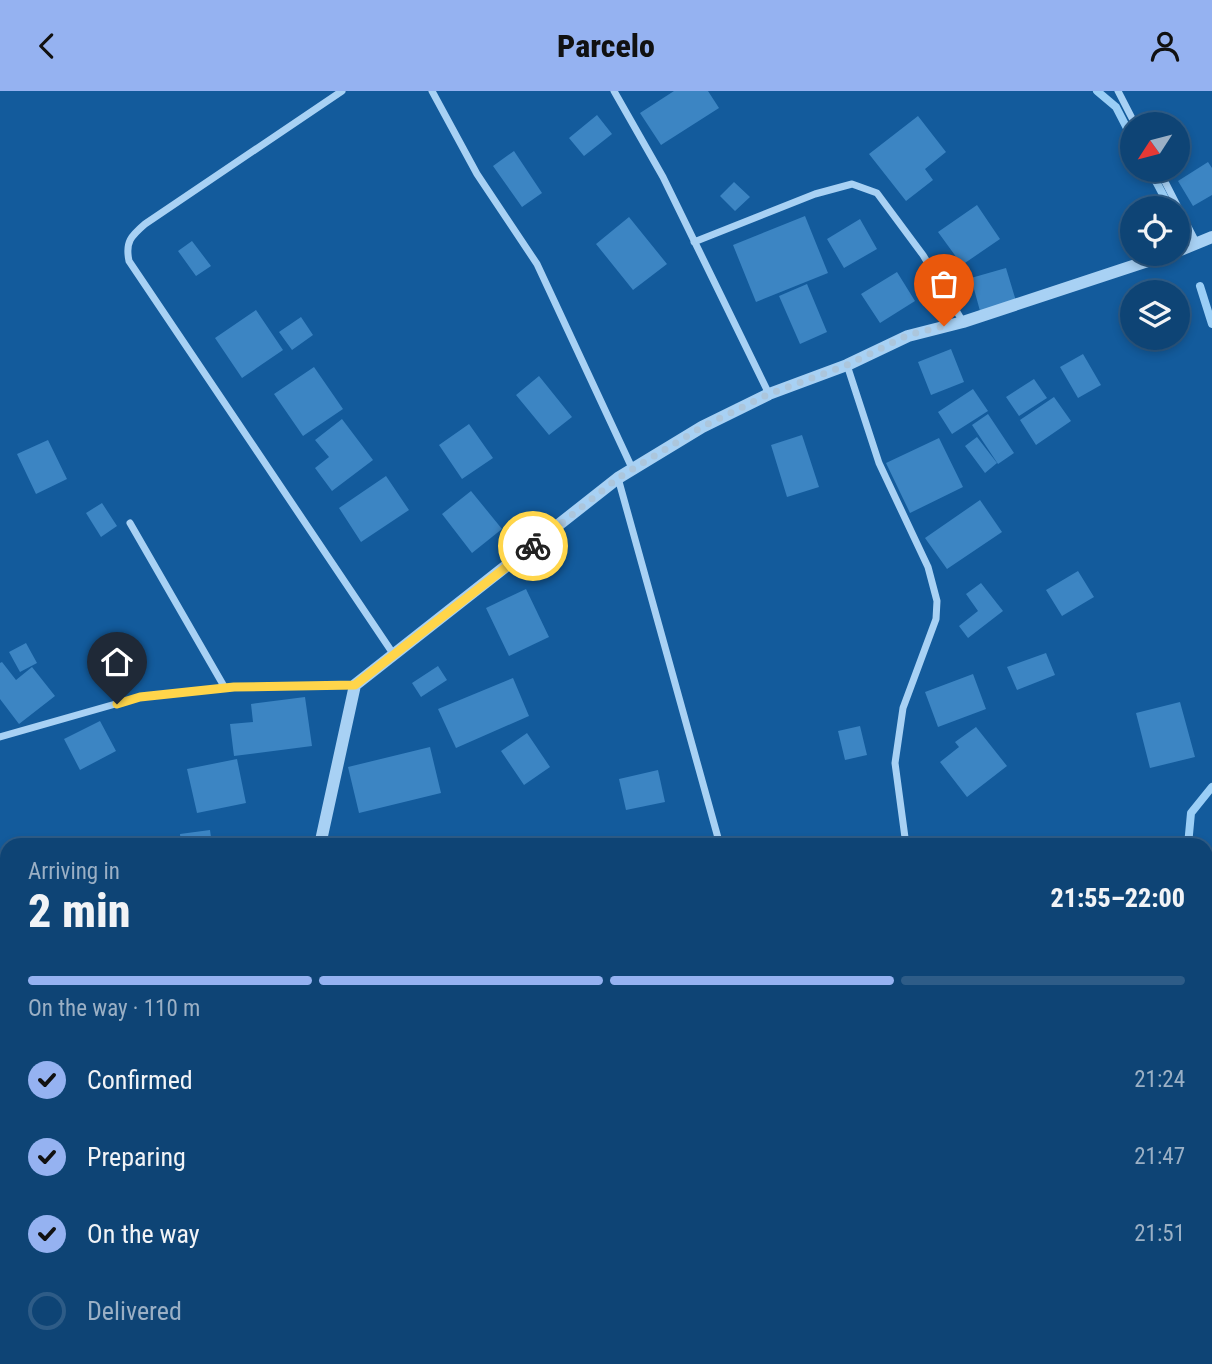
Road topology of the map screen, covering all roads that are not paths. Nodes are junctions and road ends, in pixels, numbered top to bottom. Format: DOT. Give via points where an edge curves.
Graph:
graph roads {
  1 [pos="342,91"];
  2 [pos="432,91"];
  3 [pos="614,91"];
  4 [pos="1118,91"];
  5 [pos="1129,112"];
  6 [pos="1165,182"];
  7 [pos="1212,237"];
  8 [pos="694,242"];
  9 [pos="1197,244"];
  10 [pos="1190,247"];
  11 [pos="1133,266"];
  12 [pos="963,322"];
  13 [pos="847,365"];
  14 [pos="769,394"];
  15 [pos="632,468"];
  16 [pos="618,478"];
  17 [pos="130,523"];
  18 [pos="394,656"];
  19 [pos="355,685"];
  20 [pos="225,688"];
  21 [pos="0,737"];
  22 [pos="322,838"];
  23 [pos="718,838"];
  24 [pos="905,838"];
  1 -- 18 [label="street" via="145,224 126,248 129,261"];
  2 -- 15 [label="street" via="477,174 537,264"];
  3 -- 8 [label="street"];
  4 -- 5 [label="street"];
  6 -- 9 [label="street"];
  7 -- 9 [label="street"];
  8 -- 12 [label="street" via="852,184 877,193 923,255"];
  8 -- 14 [label="street"];
  9 -- 10 [label="street"];
  11 -- 12 [label="street"];
  12 -- 13 [label="street" via="908,335"];
  13 -- 14 [label="street"];
  13 -- 24 [label="street" via="879,463 928,567 937,601 936,619 903,708 895,763"];
  14 -- 15 [label="street"];
  15 -- 16 [label="street"];
  16 -- 18 [label="street"];
  16 -- 23 [label="street"];
  17 -- 20 [label="street"];
  18 -- 19 [label="street"];
  19 -- 20 [label="street"];
  19 -- 22 [label="street"];
  20 -- 21 [label="street" via="140,697"];
}
